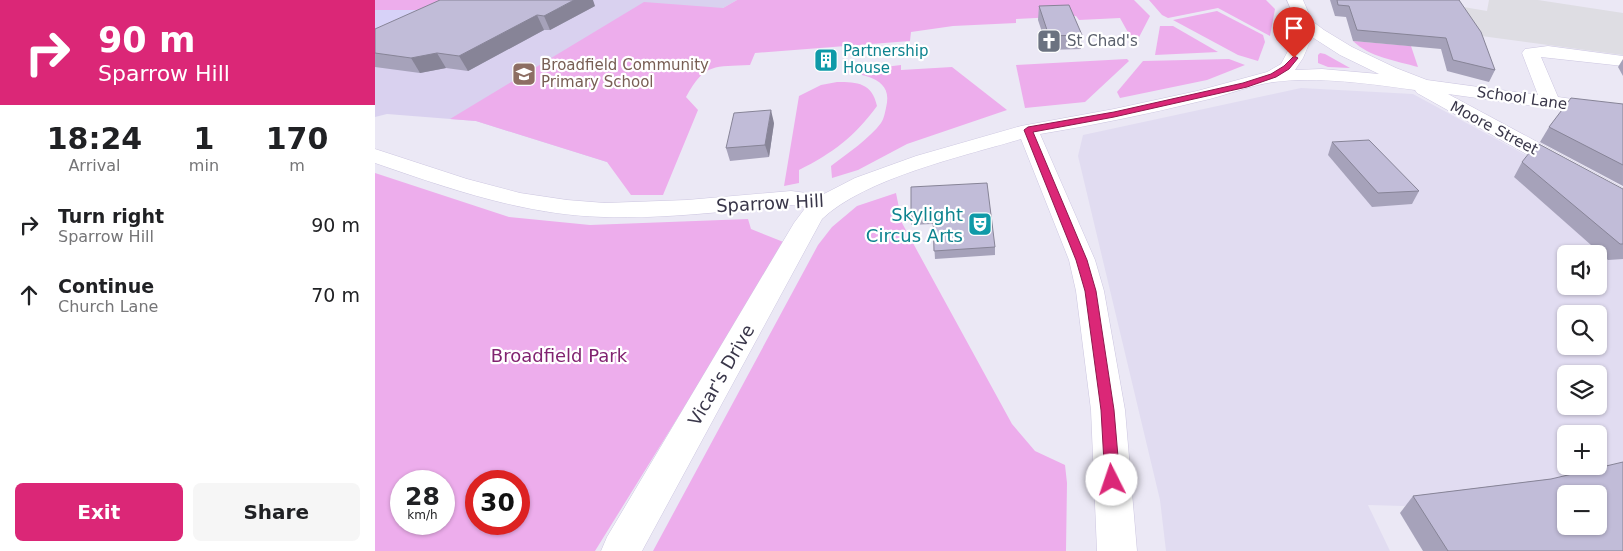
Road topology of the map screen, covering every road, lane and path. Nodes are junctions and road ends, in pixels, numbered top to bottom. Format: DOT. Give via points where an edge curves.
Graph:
graph roads {
  1 [pos="1295,0"];
  2 [pos="1305,24"];
  3 [pos="1623,61"];
  4 [pos="1274,76"];
  5 [pos="1420,84"];
  6 [pos="1549,102"];
  7 [pos="1623,112"];
  8 [pos="1028,130"];
  9 [pos="375,156"];
  10 [pos="1623,198"];
  11 [pos="825,203"];
  12 [pos="621,551"];
  13 [pos="1117,551"];
  1 -- 2 [label="street"];
  2 -- 4 [label="street" via="1304,36 1294,58 1287,68"];
  2 -- 5 [label="street" via="1377,67"];
  3 -- 6 [label="street" via="1531,53 1549,94"];
  4 -- 5 [label="street" via="1322,75"];
  4 -- 8 [label="street, Sparrow Hill" via="1114,115"];
  5 -- 6 [label="street, School Lane"];
  5 -- 10 [label="street, Moore Street" via="1430,94"];
  6 -- 7 [label="street, School Lane"];
  8 -- 11 [label="street, Sparrow Hill" via="924,161 863,183"];
  8 -- 13 [label="street" via="1082,260 1091,291 1107,410"];
  9 -- 11 [label="street, Sparrow Hill" via="459,184 519,200 567,208 687,207 791,198"];
  11 -- 12 [label="street, Vicar's Drive" via="807,223"];
}
